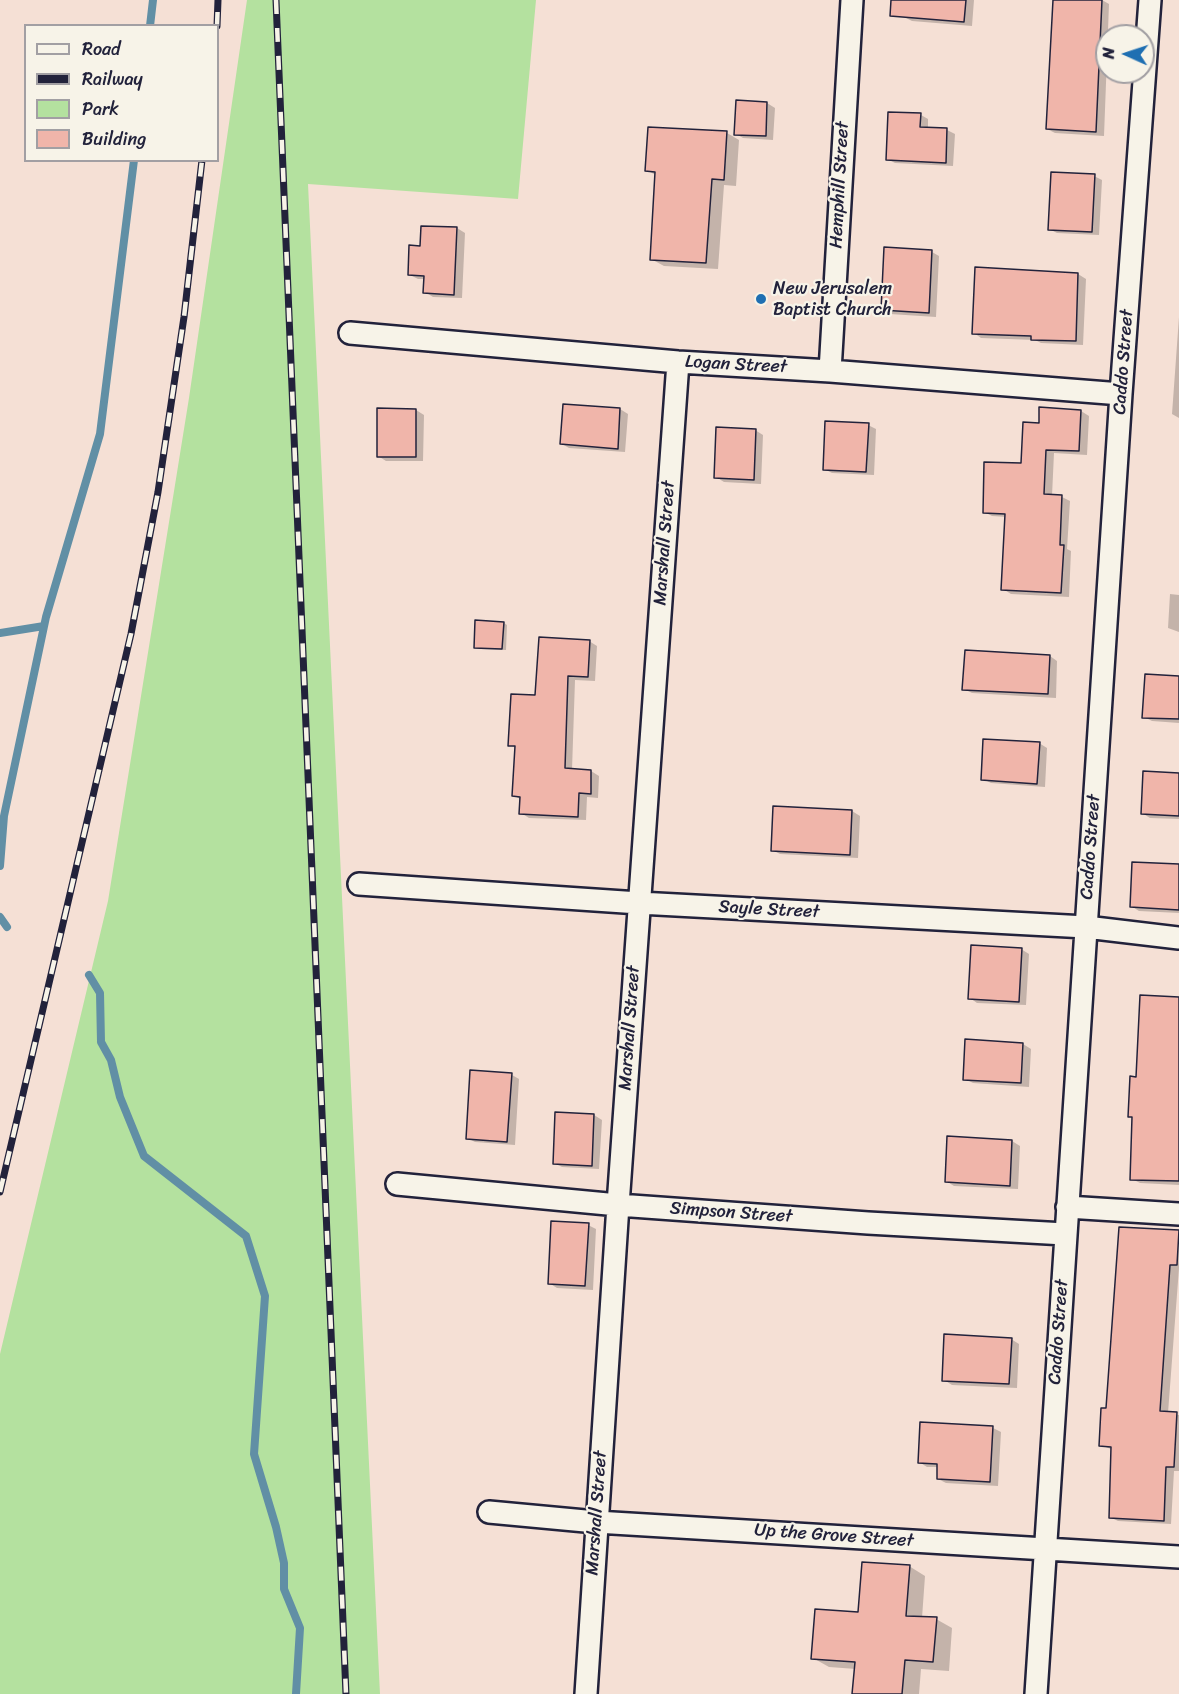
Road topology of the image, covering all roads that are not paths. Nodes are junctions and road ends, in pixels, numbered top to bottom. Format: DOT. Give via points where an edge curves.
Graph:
graph roads {
  1 [pos="852,0"];
  2 [pos="1150,0"];
  3 [pos="350,333"];
  4 [pos="678,362"];
  5 [pos="830,371"];
  6 [pos="1121,394"];
  7 [pos="359,884"];
  8 [pos="639,903"];
  9 [pos="1086,927"];
  10 [pos="1179,938"];
  11 [pos="397,1184"];
  12 [pos="618,1205"];
  13 [pos="1067,1207"];
  14 [pos="1179,1214"];
  15 [pos="1065,1234"];
  16 [pos="489,1512"];
  17 [pos="596,1522"];
  18 [pos="1045,1550"];
  19 [pos="1179,1557"];
  20 [pos="586,1694"];
  21 [pos="1036,1694"];
  1 -- 5 [label="street, Hemphill Street"];
  2 -- 6 [label="street, Caddo Street"];
  3 -- 4 [label="street, Logan Street"];
  4 -- 5 [label="street, Logan Street"];
  4 -- 8 [label="street, Marshall Street"];
  5 -- 6 [label="street, Logan Street"];
  6 -- 9 [label="street, Caddo Street"];
  7 -- 8 [label="street, Sayle Street"];
  8 -- 9 [label="street, Sayle Street"];
  8 -- 12 [label="street, Marshall Street"];
  9 -- 10 [label="street, Sayle Street"];
  9 -- 13 [label="street, Caddo Street"];
  11 -- 12 [label="street, Simpson Street"];
  12 -- 15 [label="street, Simpson Street"];
  12 -- 17 [label="street, Marshall Street"];
  13 -- 14 [label="street"];
  13 -- 15 [label="street, Caddo Street"];
  15 -- 18 [label="street, Caddo Street"];
  16 -- 17 [label="street, Up the Grove Street"];
  17 -- 18 [label="street, Up the Grove Street"];
  17 -- 20 [label="street, Marshall Street"];
  18 -- 19 [label="street, Up the Grove Street"];
  18 -- 21 [label="street, Caddo Street"];
}
